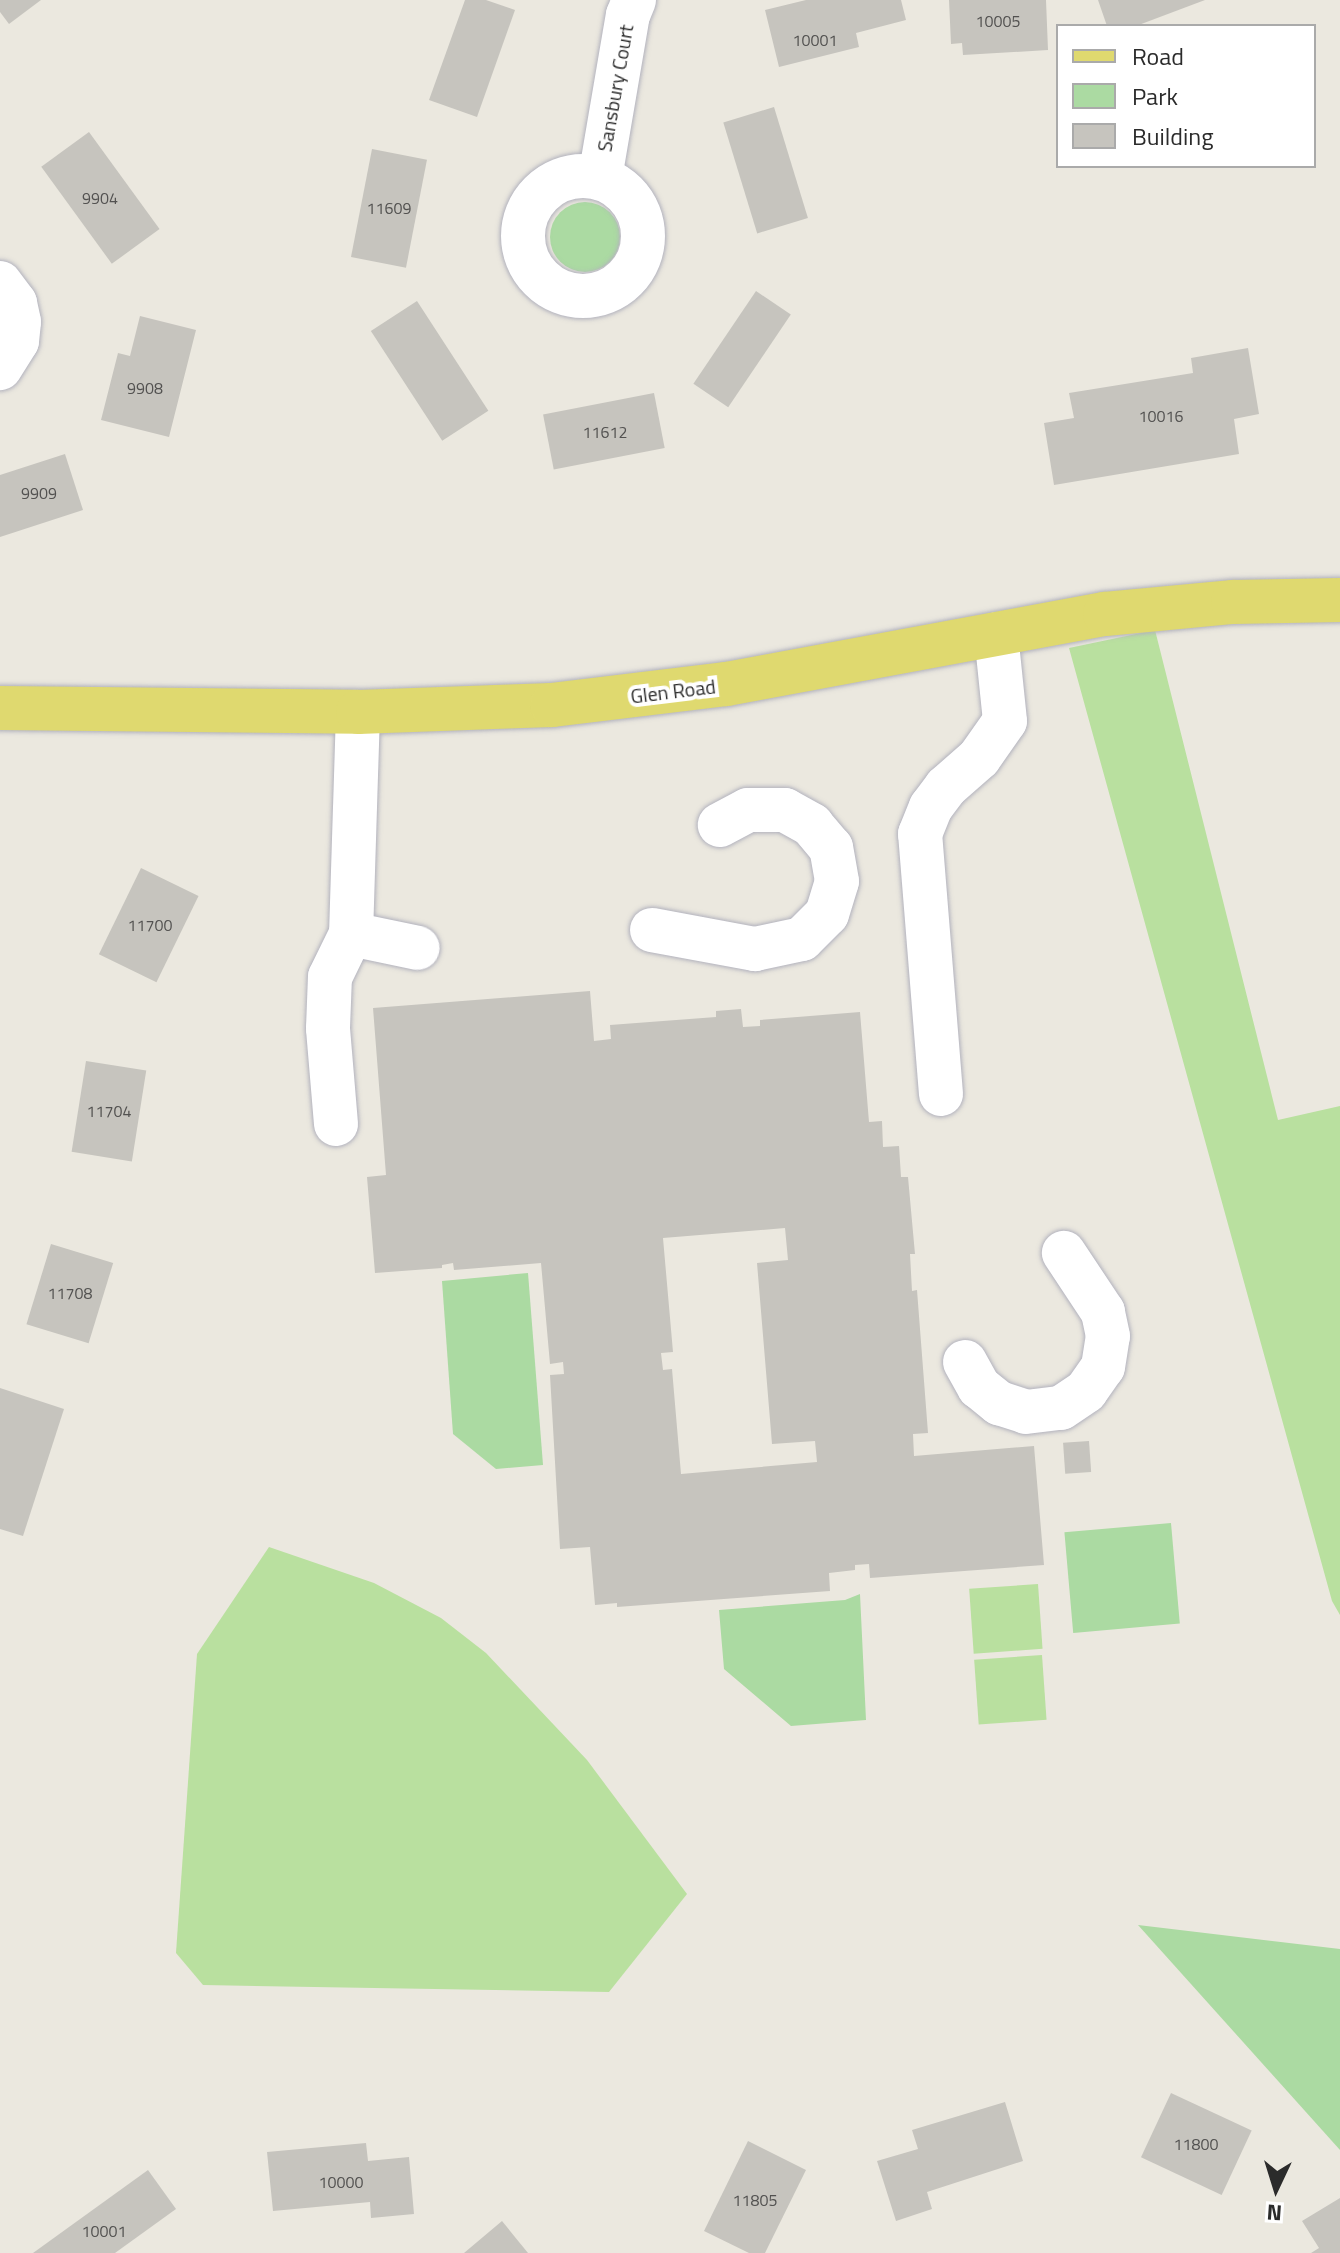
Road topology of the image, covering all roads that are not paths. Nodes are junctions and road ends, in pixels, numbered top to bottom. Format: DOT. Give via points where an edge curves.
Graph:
graph roads {
  1 [pos="634,0"];
  2 [pos="600,178"];
  3 [pos="0,283"];
  4 [pos="0,368"];
  5 [pos="1340,600"];
  6 [pos="996,634"];
  7 [pos="0,708"];
  8 [pos="358,712"];
  9 [pos="720,825"];
  10 [pos="652,930"];
  11 [pos="351,934"];
  12 [pos="418,948"];
  13 [pos="941,1094"];
  14 [pos="336,1124"];
  15 [pos="1064,1253"];
  16 [pos="965,1362"];
  1 -- 2 [label="street, Sansbury Court"];
  3 -- 4 [label="street" via="15,303 19,322 17,341"];
  5 -- 6 [label="main road, Glen Road" via="1233,602 1121,613"];
  6 -- 8 [label="main road, Glen Road" via="726,684 568,704"];
  6 -- 13 [label="street" via="1005,721 979,758 946,787 920,834"];
  7 -- 8 [label="main road, Glen Road"];
  8 -- 11 [label="street"];
  9 -- 10 [label="street" via="748,810 785,810 812,825 831,848 837,881 827,914 802,939 755,949"];
  11 -- 12 [label="street"];
  11 -- 14 [label="street" via="330,977 328,1028"];
  15 -- 16 [label="street" via="1103,1312 1108,1336 1103,1367 1086,1391 1061,1408 1026,1412 999,1403 979,1387"];
}
